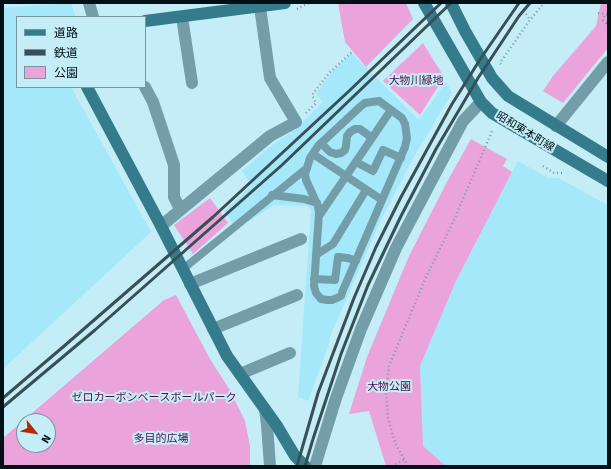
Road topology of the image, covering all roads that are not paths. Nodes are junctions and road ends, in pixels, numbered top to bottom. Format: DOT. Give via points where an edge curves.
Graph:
graph roads {
  1 [pos="89,3"];
  2 [pos="285,3"];
  3 [pos="424,3"];
  4 [pos="451,3"];
  5 [pos="260,7"];
  6 [pos="93,16"];
  7 [pos="182,17"];
  8 [pos="146,21"];
  9 [pos="608,62"];
  10 [pos="192,83"];
  11 [pos="88,88"];
  12 [pos="146,88"];
  13 [pos="482,102"];
  14 [pos="391,110"];
  15 [pos="556,126"];
  16 [pos="372,138"];
  17 [pos="321,143"];
  18 [pos="312,154"];
  19 [pos="608,156"];
  20 [pos="400,158"];
  21 [pos="356,162"];
  22 [pos="307,168"];
  23 [pos="346,176"];
  24 [pos="608,181"];
  25 [pos="366,190"];
  26 [pos="272,195"];
  27 [pos="382,200"];
  28 [pos="317,203"];
  29 [pos="180,209"];
  30 [pos="319,216"];
  31 [pos="161,226"];
  32 [pos="301,239"];
  33 [pos="316,255"];
  34 [pos="356,261"];
  35 [pos="183,269"];
  36 [pos="314,279"];
  37 [pos="190,284"];
  38 [pos="297,295"];
  39 [pos="213,329"];
  40 [pos="290,353"];
  41 [pos="240,374"];
  42 [pos="265,409"];
  43 [pos="270,466"];
  44 [pos="305,466"];
  45 [pos="315,466"];
  1 -- 6 [label="street"];
  2 -- 5 [label="street"];
  3 -- 13 [label="street, 昭和東本町線"];
  4 -- 15 [label="street, 昭和東本町線" via="492,78 508,96"];
  5 -- 7 [label="street"];
  5 -- 29 [label="street" via="270,78 296,122 270,136"];
  7 -- 8 [label="street"];
  7 -- 10 [label="street"];
  9 -- 15 [label="street"];
  11 -- 31 [label="street"];
  12 -- 29 [label="street" via="153,102 174,165 174,197"];
  13 -- 24 [label="street, 昭和東本町線" via="492,112"];
  13 -- 45 [label="street" via="463,122 396,248 361,329"];
  14 -- 16 [label="lane"];
  14 -- 17 [label="lane" via="379,101 365,103"];
  14 -- 20 [label="lane" via="402,118 407,131 405,147"];
  15 -- 19 [label="street, 昭和東本町線"];
  16 -- 17 [label="lane" via="360,129 355,129 347,136 345,150 336,154"];
  16 -- 21 [label="lane"];
  17 -- 18 [label="lane"];
  18 -- 22 [label="lane"];
  18 -- 23 [label="lane"];
  20 -- 21 [label="lane" via="383,150 373,170"];
  20 -- 27 [label="lane"];
  21 -- 23 [label="lane"];
  22 -- 26 [label="lane"];
  22 -- 28 [label="lane" via="306,180"];
  23 -- 25 [label="lane"];
  23 -- 30 [label="lane"];
  25 -- 27 [label="lane"];
  25 -- 33 [label="lane" via="333,244"];
  26 -- 28 [label="lane" via="304,198"];
  26 -- 35 [label="lane"];
  27 -- 34 [label="lane"];
  28 -- 30 [label="lane"];
  29 -- 31 [label="street"];
  30 -- 33 [label="lane"];
  31 -- 35 [label="street"];
  32 -- 37 [label="street"];
  33 -- 36 [label="lane"];
  34 -- 36 [label="lane" via="338,257 335,280"];
  34 -- 36 [label="lane" via="340,296 332,300 322,299 316,293"];
  35 -- 37 [label="street"];
  37 -- 39 [label="street"];
  38 -- 39 [label="street"];
  39 -- 41 [label="street"];
  40 -- 41 [label="street"];
  41 -- 42 [label="street"];
  42 -- 43 [label="street"];
  42 -- 44 [label="street" via="295,456"];
}
